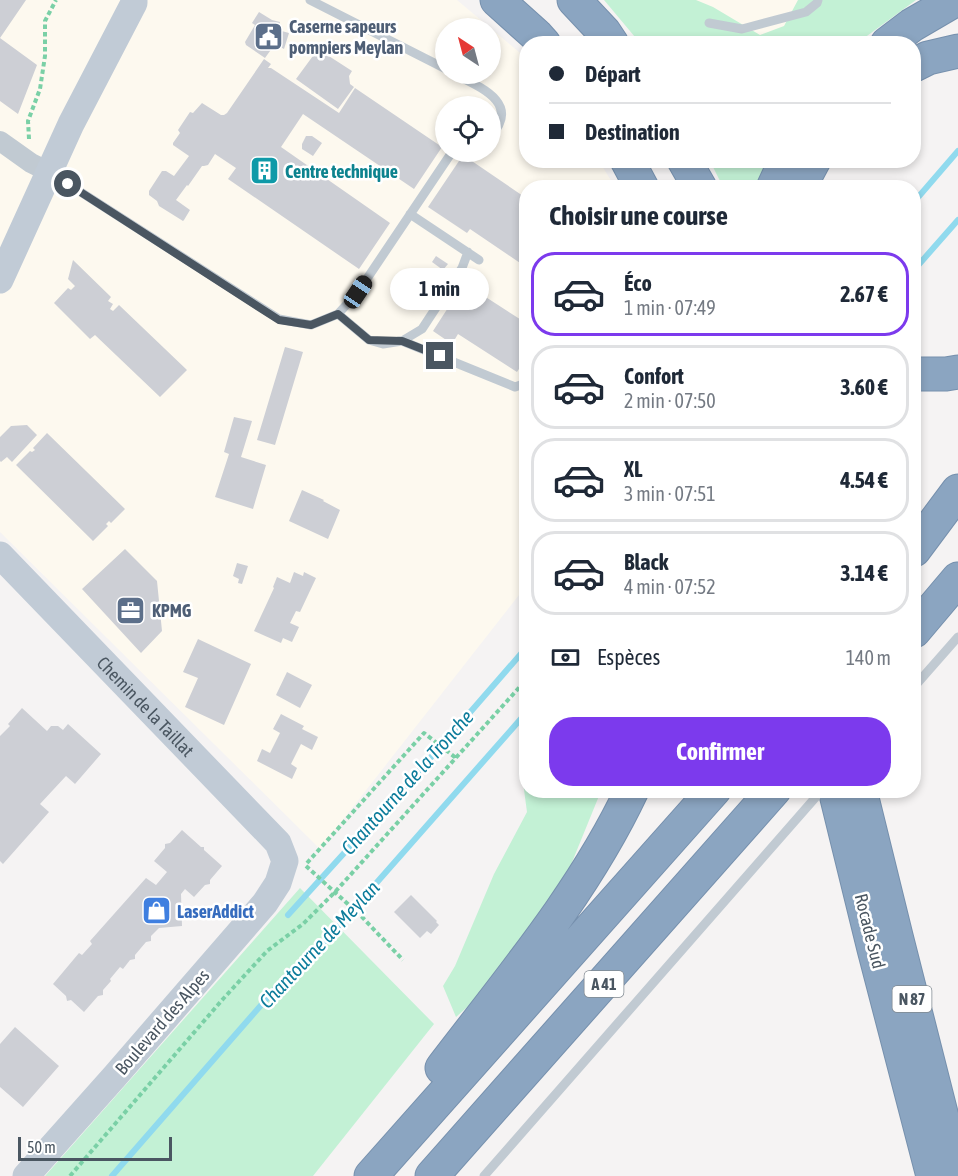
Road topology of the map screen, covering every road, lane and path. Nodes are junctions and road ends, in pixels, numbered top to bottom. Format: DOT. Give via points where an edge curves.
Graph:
graph roads {
  1 [pos="56,0"];
  2 [pos="310,0"];
  3 [pos="496,0"];
  4 [pos="574,0"];
  5 [pos="818,0"];
  6 [pos="955,0"];
  7 [pos="135,1"];
  8 [pos="709,23"];
  9 [pos="538,36"];
  10 [pos="607,36"];
  11 [pos="897,36"];
  12 [pos="958,51"];
  13 [pos="921,62"];
  14 [pos="435,63"];
  15 [pos="473,84"];
  16 [pos="492,96"];
  17 [pos="0,141"];
  18 [pos="445,162"];
  19 [pos="40,168"];
  20 [pos="410,214"];
  21 [pos="468,252"];
  22 [pos="479,260"];
  23 [pos="0,280"];
  24 [pos="338,314"];
  25 [pos="402,341"];
  26 [pos="958,372"];
  27 [pos="921,374"];
  28 [pos="519,386"];
  29 [pos="958,490"];
  30 [pos="958,511"];
  31 [pos="921,540"];
  32 [pos="921,554"];
  33 [pos="0,555"];
  34 [pos="958,579"];
  35 [pos="921,623"];
  36 [pos="958,637"];
  37 [pos="921,679"];
  38 [pos="519,688"];
  39 [pos="456,758"];
  40 [pos="628,798"];
  41 [pos="707,798"];
  42 [pos="767,798"];
  43 [pos="815,798"];
  44 [pos="843,798"];
  45 [pos="859,818"];
  46 [pos="295,863"];
  47 [pos="314,873"];
  48 [pos="334,892"];
  49 [pos="403,960"];
  50 [pos="26,1176"];
  51 [pos="70,1176"];
  52 [pos="359,1176"];
  53 [pos="371,1176"];
  54 [pos="432,1176"];
  55 [pos="484,1176"];
  56 [pos="933,1176"];
  57 [pos="957,1176"];
  1 -- 19 [label="path" via="45,21 40,89 28,121"];
  2 -- 14 [label="lane"];
  3 -- 9 [label="highway"];
  4 -- 10 [label="highway"];
  5 -- 8 [label="lane" via="806,12 742,29"];
  6 -- 11 [label="highway"];
  7 -- 19 [label="street"];
  12 -- 13 [label="highway"];
  15 -- 16 [label="lane"];
  17 -- 19 [label="street"];
  18 -- 20 [label="lane"];
  19 -- 23 [label="street"];
  19 -- 24 [label="lane" via="279,320 311,325"];
  20 -- 21 [label="lane"];
  20 -- 24 [label="lane" via="358,292"];
  21 -- 22 [label="lane"];
  21 -- 25 [label="lane" via="462,268 422,329"];
  24 -- 25 [label="lane" via="369,340 383,344"];
  25 -- 28 [label="lane"];
  26 -- 27 [label="highway"];
  29 -- 31 [label="highway"];
  30 -- 32 [label="highway"];
  33 -- 46 [label="street, Chemin de la Taillat"];
  34 -- 35 [label="highway"];
  36 -- 37 [label="lane"];
  38 -- 39 [label="path"];
  39 -- 46 [label="path" via="424,733"];
  39 -- 48 [label="path"];
  40 -- 52 [label="highway" via="598,854 546,931"];
  41 -- 53 [label="highway, A 41"];
  42 -- 54 [label="highway, A 41"];
  43 -- 55 [label="lane"];
  44 -- 45 [label="highway, Rocade Sud / N 87"];
  45 -- 56 [label="highway, Rocade Sud / N 87" via="874,948"];
  45 -- 57 [label="highway, N 87" via="896,936"];
  46 -- 50 [label="street, Boulevard des Alpes" via="265,903"];
  47 -- 48 [label="path"];
  48 -- 49 [label="path"];
  48 -- 51 [label="path" via="303,924 267,951"];
}
